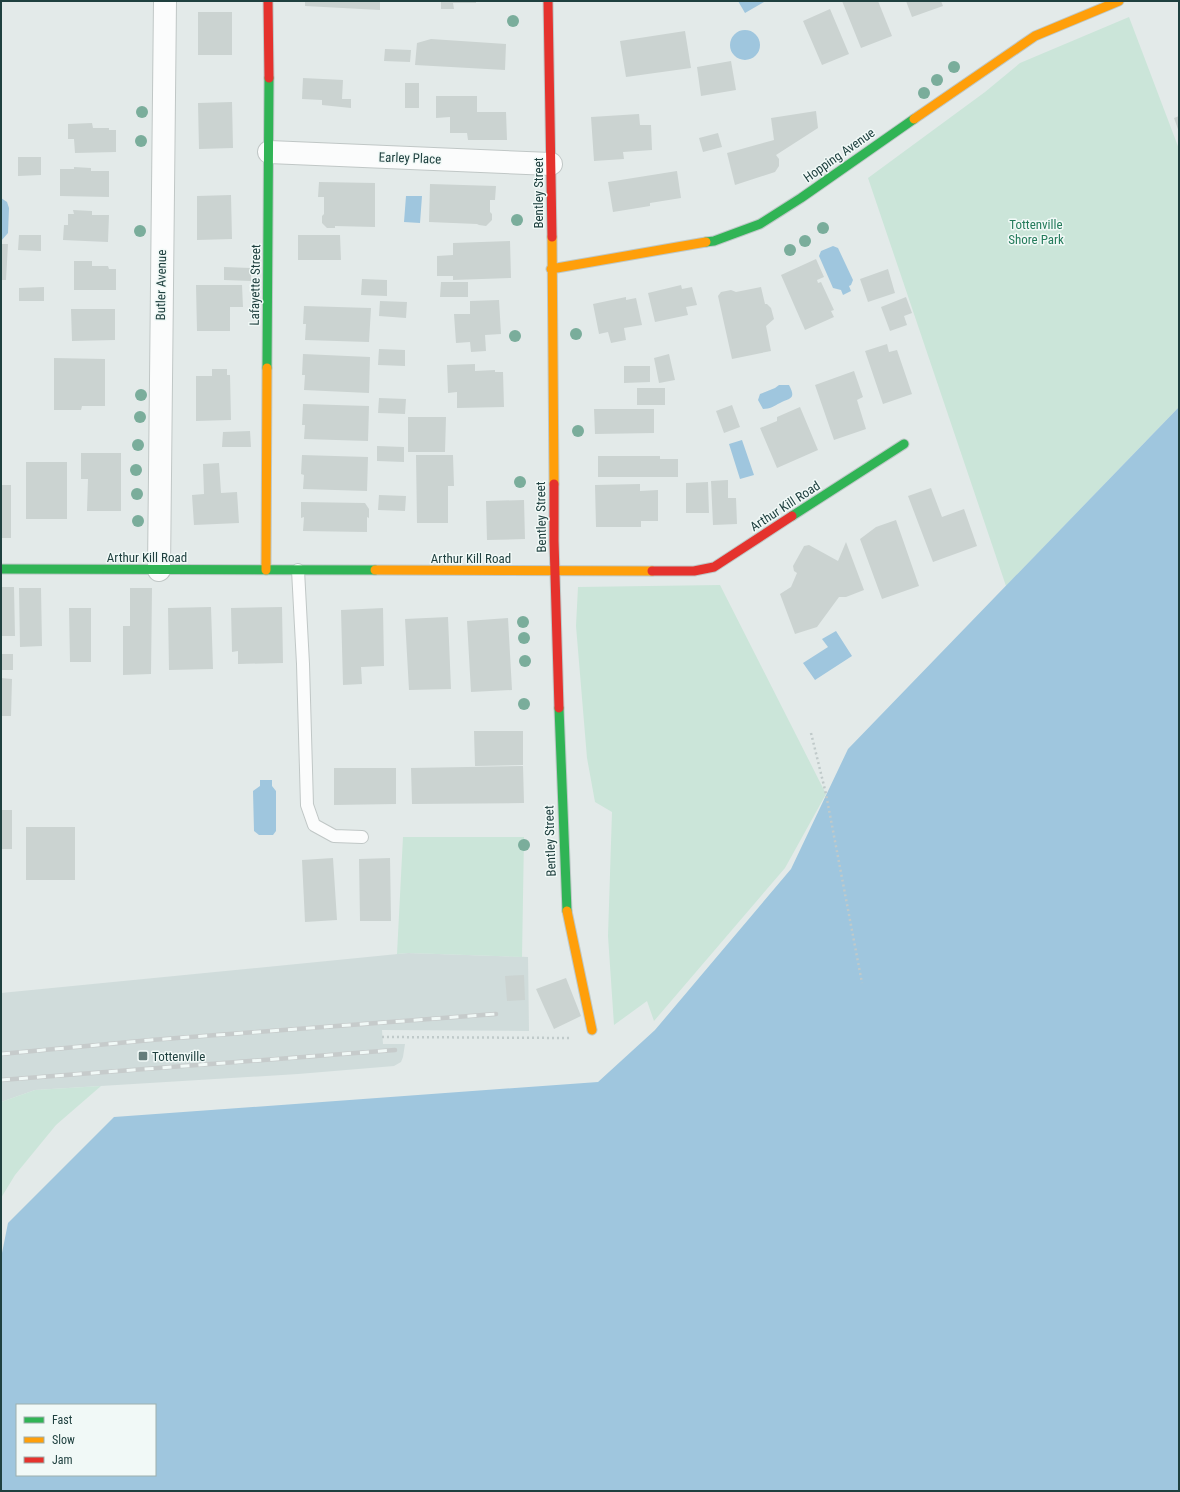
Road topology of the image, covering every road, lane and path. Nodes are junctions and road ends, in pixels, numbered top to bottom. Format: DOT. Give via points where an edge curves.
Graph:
graph roads {
  1 [pos="165,1"];
  2 [pos="268,1"];
  3 [pos="548,1"];
  4 [pos="1119,1"];
  5 [pos="269,152"];
  6 [pos="551,164"];
  7 [pos="551,269"];
  8 [pos="904,444"];
  9 [pos="1,569"];
  10 [pos="159,570"];
  11 [pos="266,570"];
  12 [pos="298,570"];
  13 [pos="555,572"];
  14 [pos="810,733"];
  15 [pos="362,837"];
  16 [pos="862,983"];
  17 [pos="592,1030"];
  18 [pos="382,1037"];
  1 -- 10 [label="street, Butler Avenue"];
  2 -- 5 [label="street, Lafayette Street"];
  3 -- 6 [label="street, Bentley Street"];
  4 -- 7 [label="street, Hopping Avenue" via="1035,36 760,224 714,241"];
  5 -- 6 [label="street, Earley Place"];
  5 -- 11 [label="street, Lafayette Street"];
  6 -- 7 [label="street, Bentley Street"];
  7 -- 13 [label="street, Bentley Street"];
  8 -- 13 [label="street, Arthur Kill Road" via="714,567 694,571"];
  9 -- 10 [label="street, Arthur Kill Road"];
  10 -- 11 [label="street, Arthur Kill Road"];
  11 -- 12 [label="street, Arthur Kill Road"];
  12 -- 13 [label="street, Arthur Kill Road"];
  12 -- 15 [label="lane" via="307,805 314,825 334,836"];
  13 -- 17 [label="street, Bentley Street" via="566,908"];
  14 -- 16 [label="path" via="826,794"];
  17 -- 18 [label="path" via="575,1038"];
}
